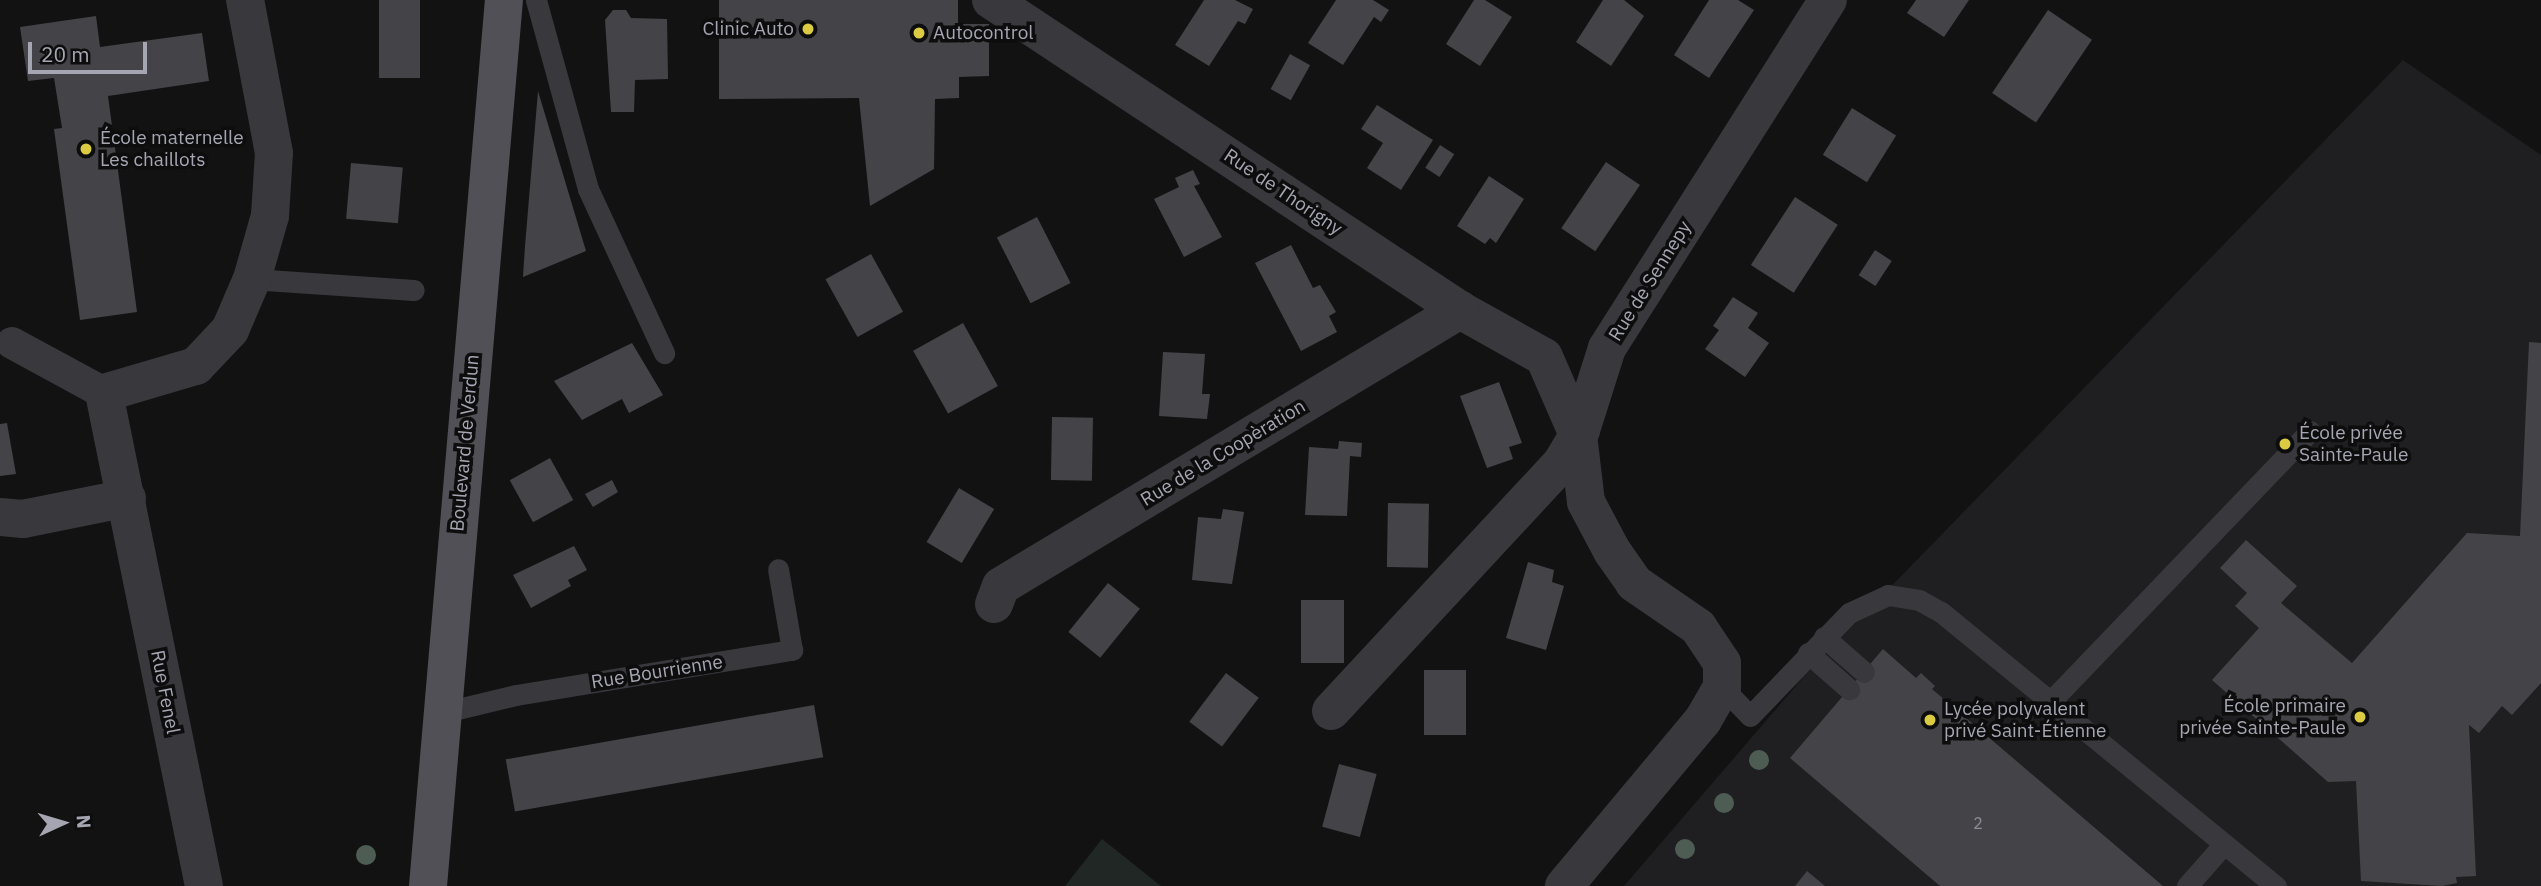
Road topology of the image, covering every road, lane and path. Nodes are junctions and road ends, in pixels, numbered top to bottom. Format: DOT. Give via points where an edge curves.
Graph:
graph roads {
  1 [pos="245,0"];
  2 [pos="504,0"];
  3 [pos="536,0"];
  4 [pos="991,0"];
  5 [pos="1828,0"];
  6 [pos="1019,10"];
  7 [pos="252,279"];
  8 [pos="414,290"];
  9 [pos="1460,310"];
  10 [pos="12,343"];
  11 [pos="1607,348"];
  12 [pos="664,353"];
  13 [pos="1544,357"];
  14 [pos="104,393"];
  15 [pos="2310,431"];
  16 [pos="1578,436"];
  17 [pos="127,498"];
  18 [pos="0,517"];
  19 [pos="778,569"];
  20 [pos="994,604"];
  21 [pos="1824,637"];
  22 [pos="1808,653"];
  23 [pos="1864,672"];
  24 [pos="1722,687"];
  25 [pos="1849,689"];
  26 [pos="2052,701"];
  27 [pos="1331,711"];
  28 [pos="441,713"];
  29 [pos="2224,844"];
  30 [pos="204,886"];
  31 [pos="428,886"];
  32 [pos="1564,886"];
  33 [pos="2188,886"];
  34 [pos="2276,886"];
  1 -- 7 [label="street" via="274,153 270,216"];
  2 -- 28 [label="main road, Boulevard de Verdun"];
  3 -- 12 [label="lane" via="588,189"];
  4 -- 6 [label="street, Rue de Thorigny"];
  5 -- 11 [label="street, Rue de Sennepy"];
  6 -- 9 [label="street, Rue de Thorigny"];
  7 -- 8 [label="lane"];
  7 -- 14 [label="street" via="230,330 196,366"];
  9 -- 13 [label="street, Rue de Thorigny"];
  9 -- 20 [label="street, Rue de la Coopèration" via="1001,586"];
  10 -- 14 [label="street"];
  11 -- 13 [label="street"];
  11 -- 16 [label="street, Rue de Sennepy"];
  13 -- 16 [label="street"];
  14 -- 17 [label="street, Rue Fenel"];
  15 -- 26 [label="lane"];
  16 -- 24 [label="street" via="1586,502 1612,551 1634,583 1677,610 1712,643 1722,663"];
  16 -- 27 [label="street, Rue de Sennepy" via="1532,496"];
  17 -- 18 [label="street" via="23,519"];
  17 -- 30 [label="street, Rue Fenel"];
  19 -- 28 [label="lane, Rue Bourrienne" via="792,650 516,695"];
  21 -- 22 [label="lane"];
  21 -- 23 [label="lane"];
  21 -- 26 [label="lane" via="1867,601 1888,595 1919,600 1941,612"];
  22 -- 24 [label="lane" via="1749,716"];
  22 -- 25 [label="lane"];
  24 -- 32 [label="street" via="1703,720"];
  26 -- 29 [label="lane"];
  28 -- 31 [label="main road, Boulevard de Verdun"];
  29 -- 33 [label="lane"];
  29 -- 34 [label="lane"];
}
